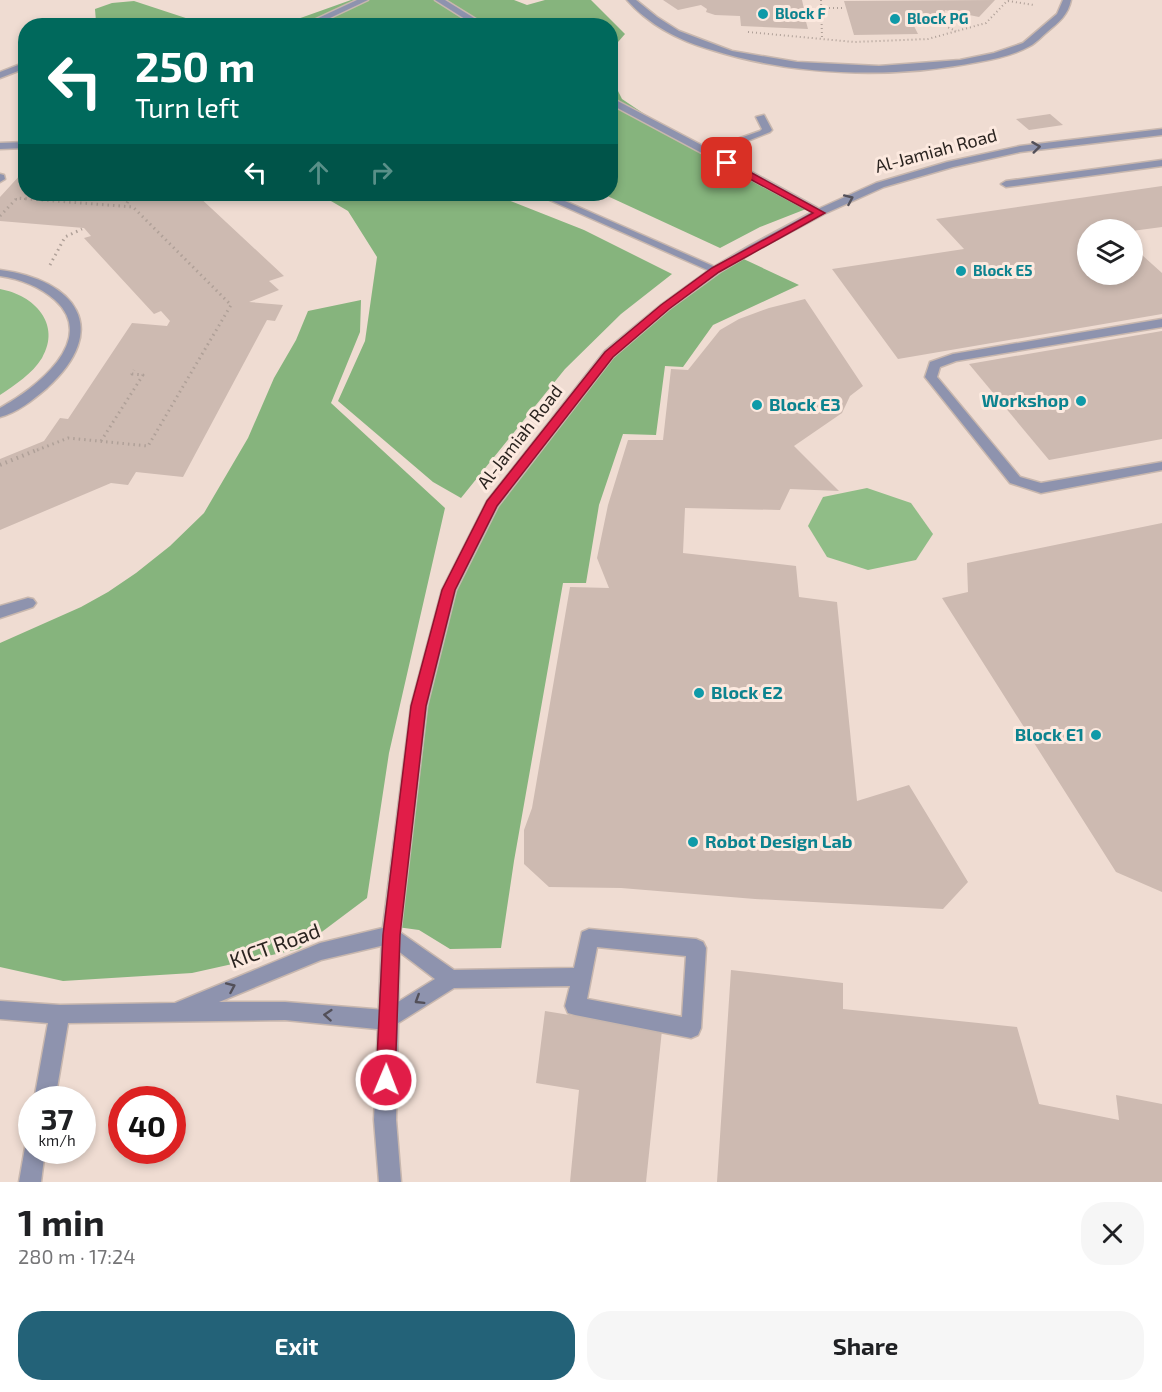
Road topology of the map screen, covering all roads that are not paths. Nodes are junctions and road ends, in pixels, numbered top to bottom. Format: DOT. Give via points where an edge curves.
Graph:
graph roads {
  1 [pos="364,0"];
  2 [pos="439,0"];
  3 [pos="631,0"];
  4 [pos="1067,0"];
  5 [pos="323,18"];
  6 [pos="469,18"];
  7 [pos="18,68"];
  8 [pos="0,75"];
  9 [pos="618,104"];
  10 [pos="761,117"];
  11 [pos="1162,132"];
  12 [pos="18,145"];
  13 [pos="0,146"];
  14 [pos="708,153"];
  15 [pos="1162,163"];
  16 [pos="1006,184"];
  17 [pos="557,201"];
  18 [pos="820,213"];
  19 [pos="716,270"];
  20 [pos="0,273"];
  21 [pos="1162,322"];
  22 [pos="0,413"];
  23 [pos="1162,466"];
  24 [pos="28,603"];
  25 [pos="0,612"];
  26 [pos="391,935"];
  27 [pos="582,977"];
  28 [pos="452,979"];
  29 [pos="0,1010"];
  30 [pos="178,1011"];
  31 [pos="60,1014"];
  32 [pos="387,1020"];
  33 [pos="47,1086"];
  34 [pos="32,1164"];
  35 [pos="30,1182"];
  36 [pos="390,1182"];
  1 -- 5 [label="street"];
  2 -- 6 [label="street"];
  3 -- 4 [label="street" via="664,29 729,53 771,61 864,69 950,64 1001,54 1028,44 1064,14"];
  7 -- 8 [label="street"];
  9 -- 14 [label="street"];
  10 -- 14 [label="street" via="766,130 763,133"];
  18 -- 11 [label="street, Al-Jamiah Road, one-way" via="880,185 951,164 1020,149"];
  12 -- 13 [label="street"];
  14 -- 18 [label="street"];
  15 -- 16 [label="street"];
  17 -- 19 [label="street"];
  18 -- 19 [label="street, Al-Jamiah Road"];
  19 -- 26 [label="street, Al-Jamiah Road" via="609,354 492,504 448,590 419,706"];
  20 -- 22 [label="street" via="41,284 61,297 74,313 77,333 70,355 52,378"];
  21 -- 23 [label="street" via="952,358 934,365 931,376 1015,480 1041,488"];
  24 -- 25 [label="street"];
  26 -- 28 [label="street"];
  30 -- 26 [label="street, KICT Road, one-way" via="320,952"];
  26 -- 32 [label="street, Al-Jamiah Road"];
  27 -- 27 [label="street" via="588,938 696,948 691,1028 575,1006"];
  27 -- 28 [label="street"];
  28 -- 32 [label="street, one-way"];
  29 -- 31 [label="street, KICT Road"];
  30 -- 31 [label="street, KICT Road"];
  32 -- 30 [label="street, KICT Road, one-way" via="285,1011"];
  31 -- 33 [label="street"];
  32 -- 36 [label="street, Al-Jamiah Road" via="385,1120"];
  34 -- 35 [label="street"];
}
